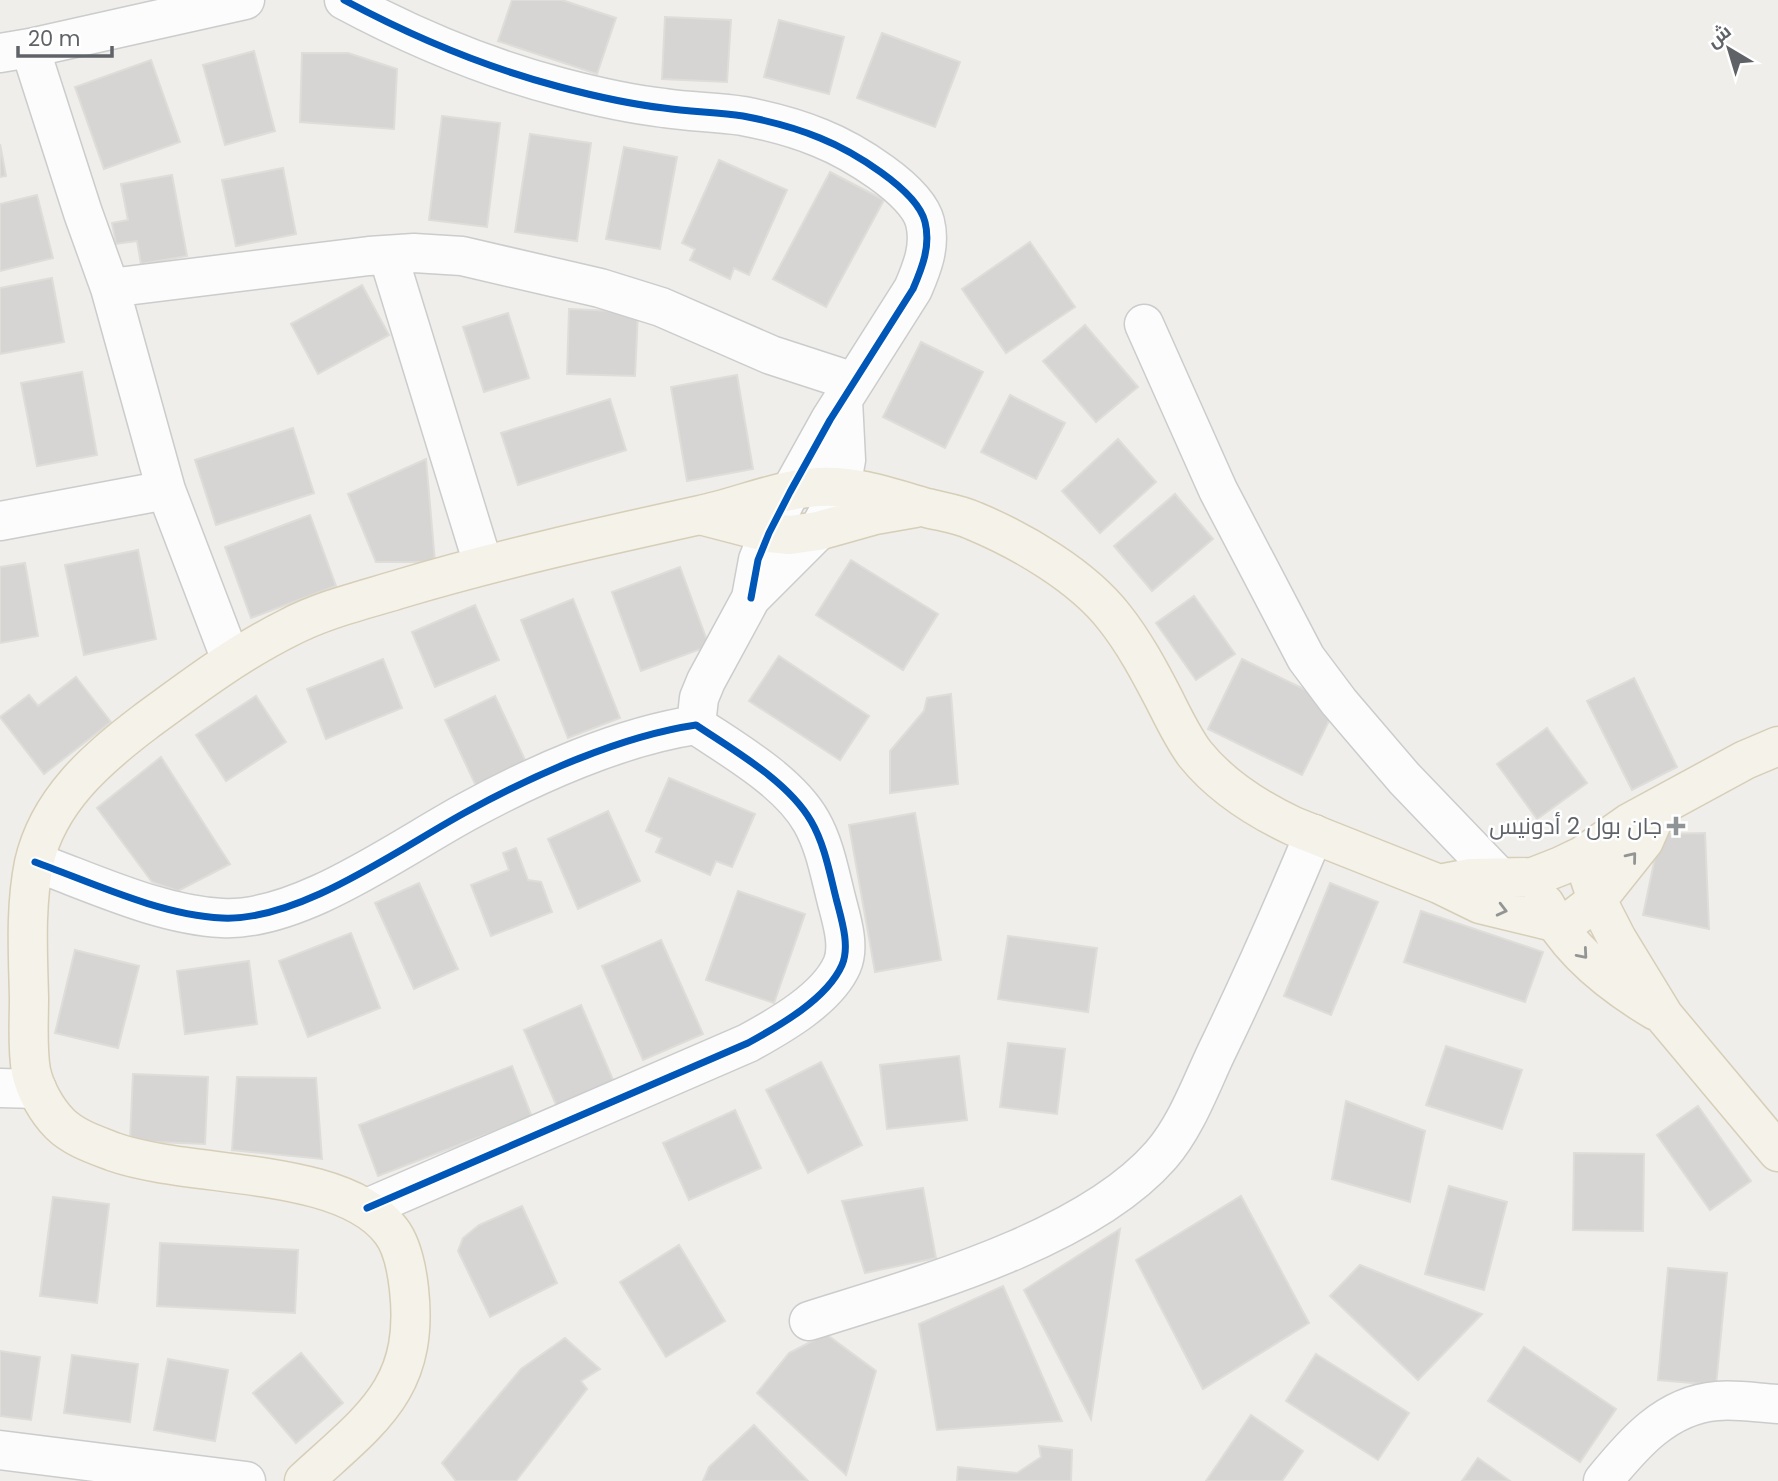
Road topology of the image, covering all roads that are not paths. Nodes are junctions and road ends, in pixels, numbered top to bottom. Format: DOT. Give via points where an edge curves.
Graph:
graph roads {
  1 [pos="245,0"];
  2 [pos="344,0"];
  3 [pos="15,50"];
  4 [pos="387,255"];
  5 [pos="110,288"];
  6 [pos="1144,324"];
  7 [pos="848,391"];
  8 [pos="841,488"];
  9 [pos="166,490"];
  10 [pos="790,492"];
  11 [pos="924,506"];
  12 [pos="701,515"];
  13 [pos="0,521"];
  14 [pos="818,531"];
  15 [pos="769,533"];
  16 [pos="484,564"];
  17 [pos="751,598"];
  18 [pos="230,660"];
  19 [pos="696,725"];
  20 [pos="1778,746"];
  21 [pos="1658,809"];
  22 [pos="1314,834"];
  23 [pos="1582,856"];
  24 [pos="35,862"];
  25 [pos="1516,877"];
  26 [pos="1439,884"];
  27 [pos="1597,900"];
  28 [pos="1554,922"];
  29 [pos="1664,1016"];
  30 [pos="0,1088"];
  31 [pos="37,1089"];
  32 [pos="1778,1153"];
  33 [pos="367,1208"];
  34 [pos="809,1321"];
  35 [pos="1778,1404"];
  36 [pos="0,1450"];
  37 [pos="246,1481"];
  38 [pos="304,1481"];
  39 [pos="1603,1481"];
  1 -- 3 [label="street"];
  2 -- 7 [label="street" via="462,56 537,81 597,97 743,116 789,127 820,138 890,179 925,220 924,263 913,289"];
  3 -- 5 [label="street"];
  4 -- 5 [label="street"];
  4 -- 7 [label="street" via="462,256 600,288 689,317"];
  4 -- 16 [label="street"];
  5 -- 9 [label="street"];
  6 -- 25 [label="street" via="1218,490 1306,658 1404,778"];
  7 -- 8 [label="street"];
  7 -- 10 [label="street"];
  8 -- 10 [label="main road"];
  8 -- 11 [label="main road"];
  8 -- 14 [label="street"];
  9 -- 13 [label="street"];
  9 -- 18 [label="street"];
  10 -- 12 [label="main road"];
  10 -- 15 [label="street"];
  11 -- 14 [label="main road"];
  11 -- 22 [label="main road" via="981,524 1085,586 1118,622 1194,752 1215,774 1270,815"];
  12 -- 15 [label="main road"];
  12 -- 16 [label="main road"];
  14 -- 15 [label="main road"];
  14 -- 17 [label="street"];
  15 -- 17 [label="street"];
  16 -- 18 [label="main road" via="326,611"];
  17 -- 19 [label="street" via="699,698"];
  18 -- 24 [label="main road" via="115,745 72,786 49,821"];
  19 -- 24 [label="street" via="641,737 561,768 468,810 296,905 256,915 199,916"];
  19 -- 33 [label="street" via="765,773 809,818 840,914 845,948 841,968 799,1011 748,1043"];
  20 -- 21 [label="main road"];
  21 -- 23 [label="main road"];
  27 -- 21 [label="main road, one-way" via="1644,841"];
  22 -- 26 [label="main road"];
  22 -- 34 [label="street" via="1261,960 1188,1112 1140,1177 1076,1220 1029,1243 917,1287"];
  23 -- 25 [label="main road"];
  23 -- 27 [label="main road"];
  24 -- 31 [label="main road" via="28,940 31,1070"];
  25 -- 26 [label="main road"];
  25 -- 28 [label="main road"];
  26 -- 28 [label="main road, one-way" via="1480,904"];
  27 -- 28 [label="main road" via="1571,920"];
  27 -- 29 [label="main road"];
  28 -- 29 [label="main road, one-way" via="1622,991"];
  29 -- 32 [label="main road"];
  30 -- 31 [label="street"];
  31 -- 33 [label="main road" via="64,1129 142,1162 318,1187"];
  33 -- 38 [label="main road" via="394,1234 408,1276 412,1320 405,1366 393,1391 369,1421"];
  35 -- 39 [label="street" via="1716,1401 1678,1411 1652,1427"];
  36 -- 37 [label="street"];
}
